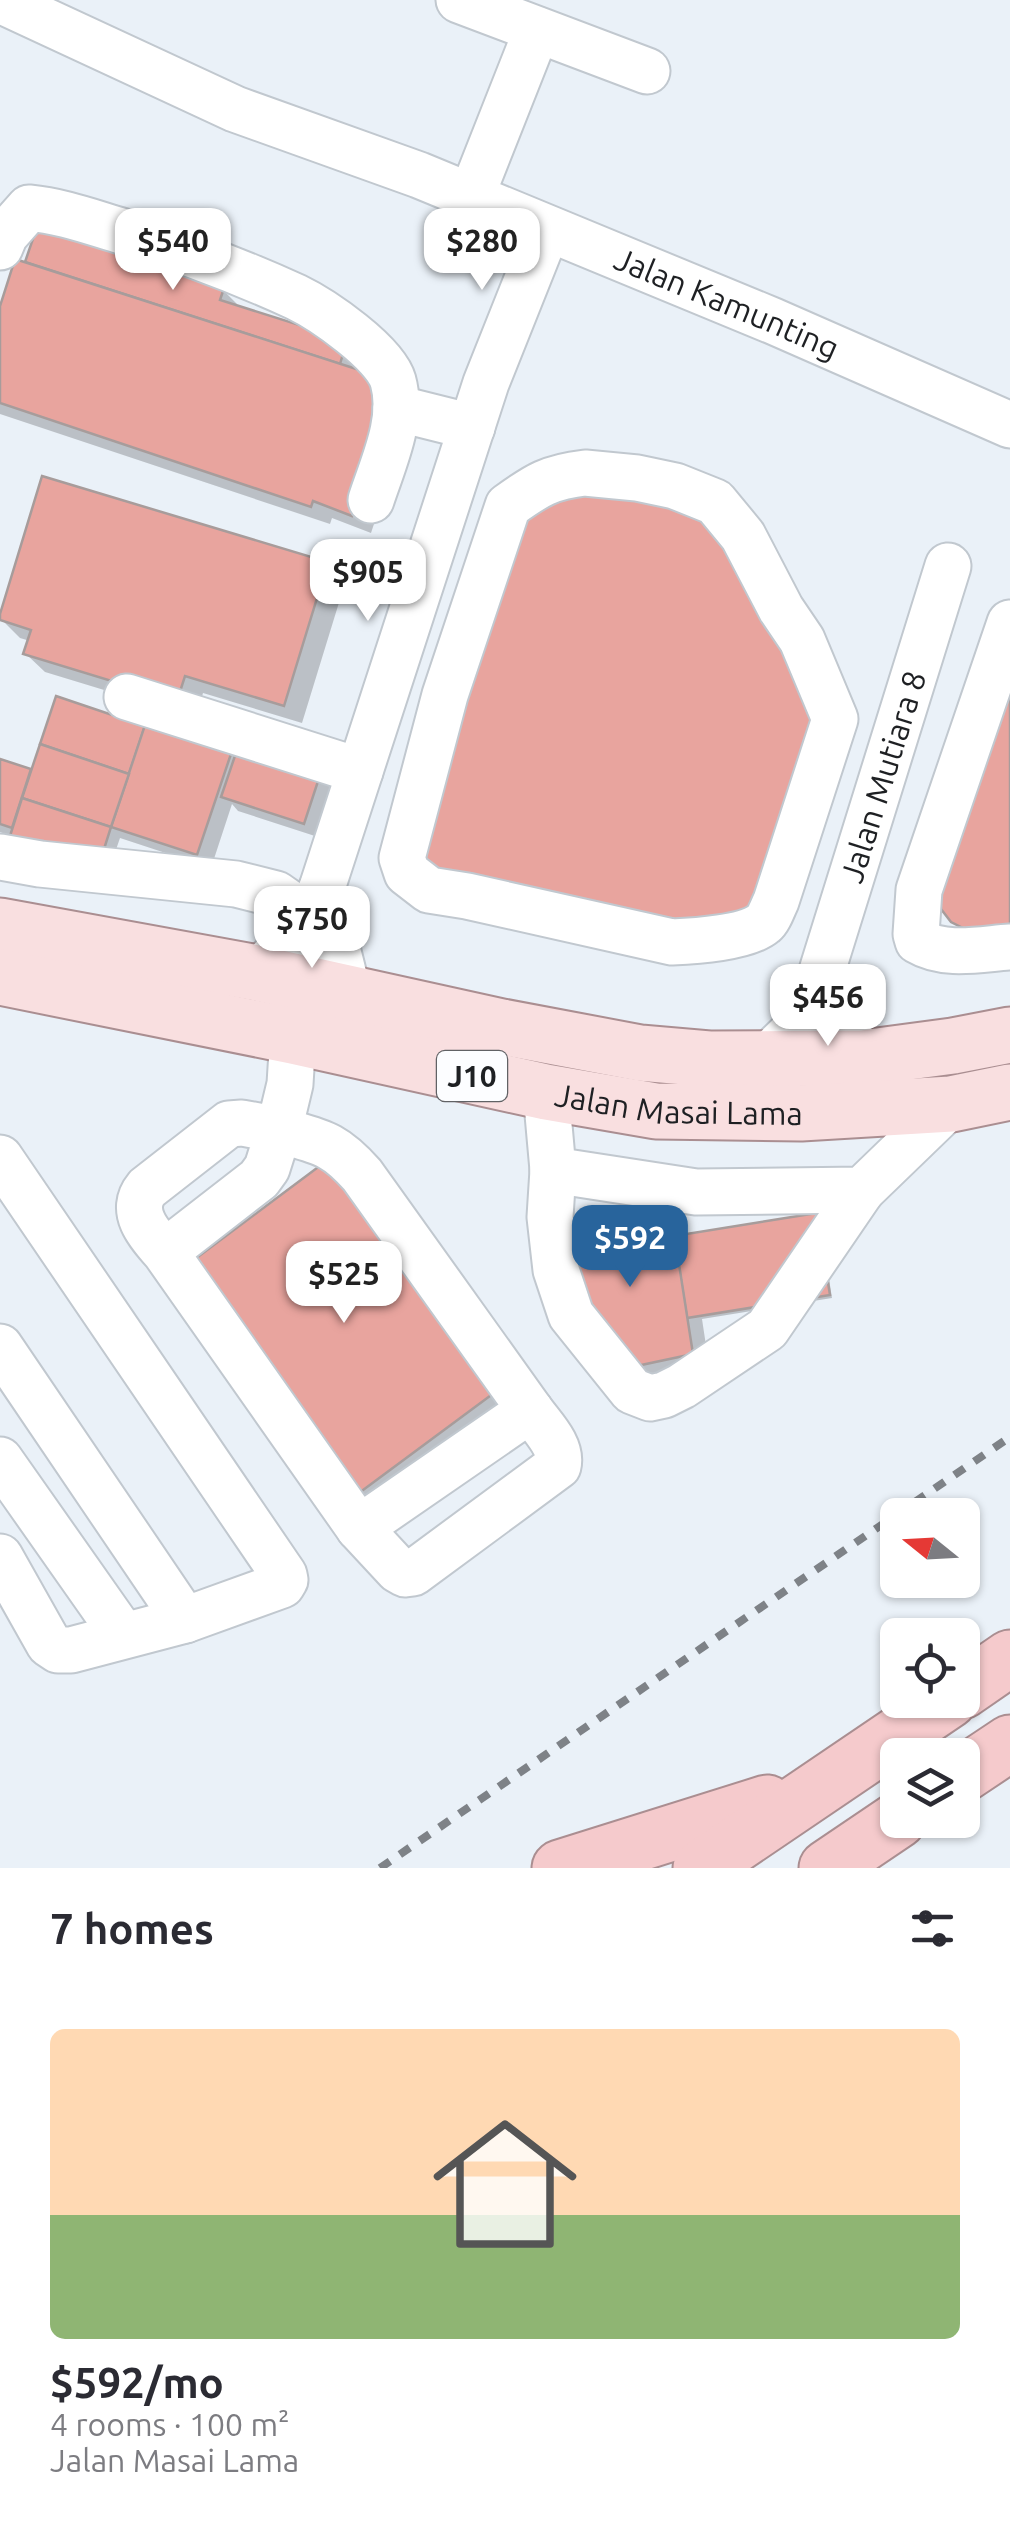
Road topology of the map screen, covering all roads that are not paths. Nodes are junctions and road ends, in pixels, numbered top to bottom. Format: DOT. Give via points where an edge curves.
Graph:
graph roads {
  1 [pos="0,0"];
  2 [pos="459,0"];
  3 [pos="537,30"];
  4 [pos="646,71"];
  5 [pos="470,198"];
  6 [pos="548,230"];
  7 [pos="0,247"];
  8 [pos="396,408"];
  9 [pos="1010,425"];
  10 [pos="472,427"];
  11 [pos="371,500"];
  12 [pos="948,566"];
  13 [pos="1010,624"];
  14 [pos="385,695"];
  15 [pos="128,697"];
  16 [pos="443,702"];
  17 [pos="360,771"];
  18 [pos="0,856"];
  19 [pos="852,872"];
  20 [pos="919,890"];
  21 [pos="315,902"];
  22 [pos="0,926"];
  23 [pos="1010,947"];
  24 [pos="257,973"];
  25 [pos="0,976"];
  26 [pos="818,984"];
  27 [pos="348,992"];
  28 [pos="1010,1035"];
  29 [pos="293,1036"];
  30 [pos="863,1058"];
  31 [pos="764,1060"];
  32 [pos="546,1092"];
  33 [pos="1010,1092"];
  34 [pos="951,1104"];
  35 [pos="280,1130"];
  36 [pos="0,1158"];
  37 [pos="553,1170"];
  38 [pos="862,1190"];
  39 [pos="164,1252"];
  40 [pos="0,1347"];
  41 [pos="530,1410"];
  42 [pos="0,1460"];
  43 [pos="359,1528"];
  44 [pos="0,1556"];
  45 [pos="185,1620"];
  46 [pos="123,1635"];
  47 [pos="1010,1658"];
  48 [pos="980,1679"];
  49 [pos="923,1718"];
  50 [pos="1010,1742"];
  51 [pos="980,1763"];
  52 [pos="824,1785"];
  53 [pos="880,1832"];
  54 [pos="560,1868"];
  55 [pos="701,1868"];
  56 [pos="827,1868"];
  1 -- 5 [label="street, Jalan Kamunting" via="235,109"];
  2 -- 3 [label="street"];
  3 -- 4 [label="street"];
  3 -- 5 [label="street"];
  5 -- 6 [label="street, Jalan Kamunting"];
  6 -- 9 [label="street, Jalan Kamunting"];
  6 -- 10 [label="street"];
  7 -- 8 [label="street" via="29,208 54,210 300,298 375,353 393,380"];
  8 -- 10 [label="street"];
  8 -- 11 [label="street"];
  10 -- 14 [label="street"];
  12 -- 19 [label="street, Jalan Mutiara 8"];
  13 -- 20 [label="street"];
  14 -- 16 [label="street"];
  14 -- 17 [label="street"];
  15 -- 17 [label="street"];
  16 -- 16 [label="street" via="508,506 558,476 585,473 675,486 715,502 743,536 802,640 835,719 764,923 720,938 672,942 430,890 407,873 402,858"];
  17 -- 21 [label="street"];
  18 -- 21 [label="street" via="236,884"];
  19 -- 20 [label="street"];
  19 -- 26 [label="street, Jalan Mutiara 8"];
  20 -- 23 [label="street" via="918,941 934,949"];
  21 -- 24 [label="street" via="294,937"];
  21 -- 27 [label="street"];
  22 -- 24 [label="main road, Jalan Masai Lama / J10"];
  24 -- 27 [label="main road, Jalan Masai Lama / J10"];
  25 -- 29 [label="main road, Jalan Masai Lama / J10"];
  26 -- 30 [label="street"];
  26 -- 31 [label="street, Jalan Mutiara 8" via="797,1028"];
  27 -- 31 [label="main road, Jalan Masai Lama / J10" via="640,1053"];
  28 -- 30 [label="main road, Jalan Masai Lama / J10"];
  29 -- 32 [label="main road, Jalan Masai Lama / J10"];
  29 -- 35 [label="street"];
  30 -- 31 [label="main road, Jalan Masai Lama / J10"];
  32 -- 34 [label="main road, Jalan Masai Lama / J10" via="656,1111 802,1113"];
  32 -- 37 [label="street"];
  33 -- 34 [label="main road, Jalan Masai Lama / J10"];
  34 -- 38 [label="street"];
  35 -- 39 [label="street" via="259,1180"];
  35 -- 39 [label="street" via="229,1124 147,1188 138,1212"];
  35 -- 41 [label="street" via="328,1144 362,1175"];
  36 -- 45 [label="street" via="284,1575 282,1585"];
  37 -- 38 [label="street" via="696,1192"];
  37 -- 38 [label="street" via="556,1270 571,1315 632,1391 650,1398 682,1386 767,1329"];
  39 -- 43 [label="street"];
  40 -- 45 [label="street"];
  41 -- 43 [label="street"];
  41 -- 43 [label="street" via="558,1450 558,1466 413,1573 398,1570"];
  42 -- 46 [label="street"];
  44 -- 46 [label="street" via="58,1650"];
  45 -- 46 [label="street"];
  47 -- 48 [label="highway"];
  49 -- 52 [label="highway"];
  50 -- 51 [label="highway"];
  52 -- 54 [label="highway"];
  52 -- 55 [label="highway"];
  53 -- 56 [label="highway"];
}
